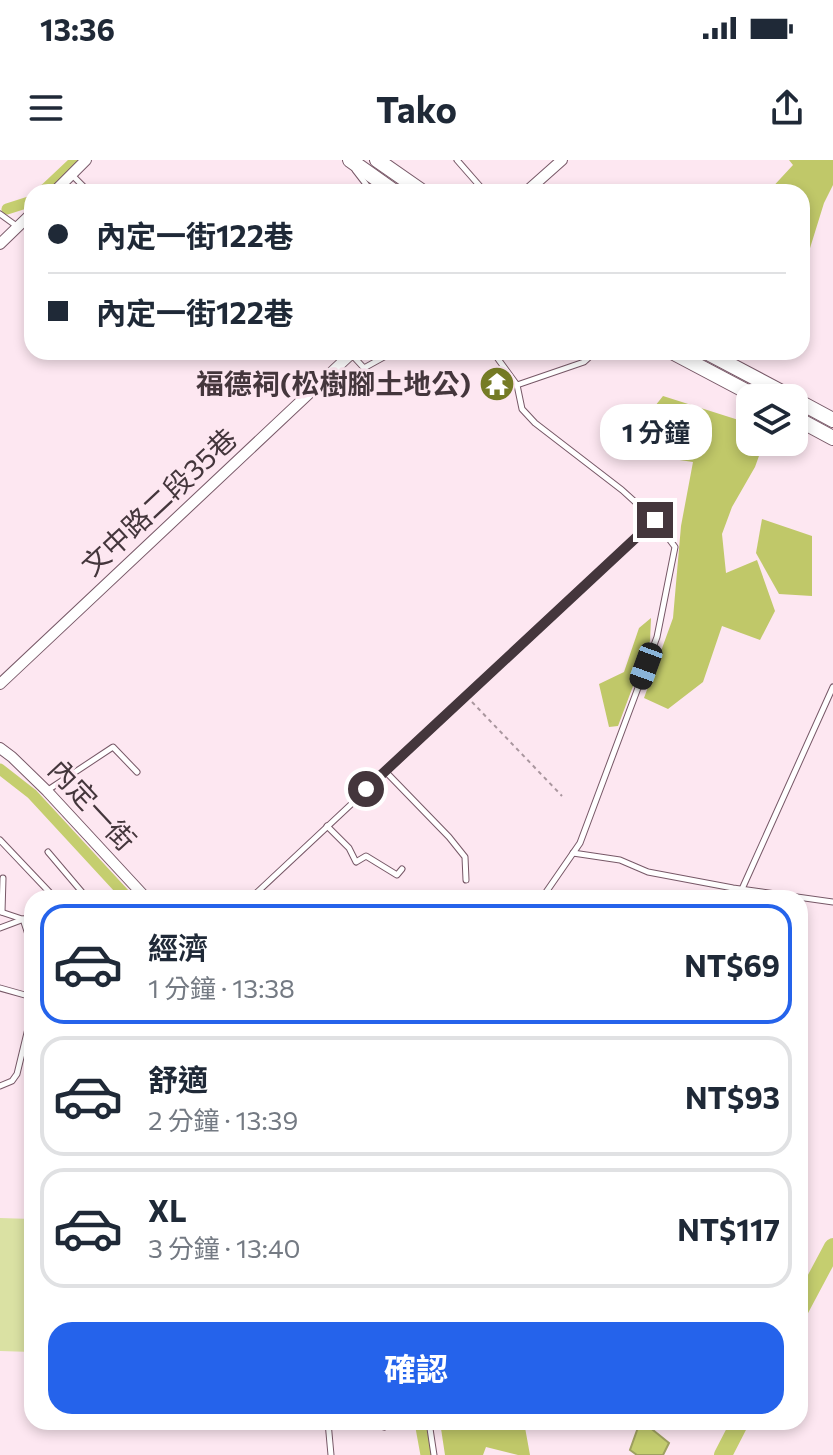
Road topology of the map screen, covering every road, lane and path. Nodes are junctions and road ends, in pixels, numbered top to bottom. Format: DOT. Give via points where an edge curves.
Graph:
graph roads {
  1 [pos="86,160"];
  2 [pos="348,160"];
  3 [pos="377,160"];
  4 [pos="457,160"];
  5 [pos="562,160"];
  6 [pos="71,174"];
  7 [pos="62,184"];
  8 [pos="81,184"];
  9 [pos="366,184"];
  10 [pos="383,184"];
  11 [pos="412,184"];
  12 [pos="478,184"];
  13 [pos="535,184"];
  14 [pos="0,214"];
  15 [pos="24,221"];
  16 [pos="18,227"];
  17 [pos="0,244"];
  18 [pos="343,360"];
  19 [pos="357,360"];
  20 [pos="378,360"];
  21 [pos="499,360"];
  22 [pos="586,360"];
  23 [pos="687,360"];
  24 [pos="721,360"];
  25 [pos="730,365"];
  26 [pos="723,379"];
  27 [pos="766,384"];
  28 [pos="517,385"];
  29 [pos="736,386"];
  30 [pos="808,406"];
  31 [pos="833,420"];
  32 [pos="808,425"];
  33 [pos="833,438"];
  34 [pos="655,520"];
  35 [pos="0,684"];
  36 [pos="833,687"];
  37 [pos="466,696"];
  38 [pos="0,748"];
  39 [pos="385,771"];
  40 [pos="137,772"];
  41 [pos="47,791"];
  42 [pos="562,796"];
  43 [pos="327,826"];
  44 [pos="0,840"];
  45 [pos="48,852"];
  46 [pos="573,853"];
  47 [pos="402,869"];
  48 [pos="3,878"];
  49 [pos="466,880"];
  50 [pos="742,889"];
  51 [pos="47,890"];
  52 [pos="78,890"];
  53 [pos="139,890"];
  54 [pos="259,890"];
  55 [pos="548,890"];
  56 [pos="749,890"];
  57 [pos="808,898"];
  58 [pos="833,902"];
  59 [pos="1,912"];
  60 [pos="23,919"];
  61 [pos="24,922"];
  62 [pos="0,928"];
  63 [pos="0,988"];
  64 [pos="24,995"];
  65 [pos="24,1045"];
  66 [pos="0,1086"];
  67 [pos="329,1430"];
  68 [pos="430,1430"];
  69 [pos="331,1455"];
  70 [pos="434,1455"];
  1 -- 6 [label="street"];
  2 -- 9 [label="lane"];
  2 -- 10 [label="street"];
  3 -- 11 [label="street"];
  4 -- 12 [label="lane"];
  5 -- 13 [label="street"];
  6 -- 7 [label="street"];
  6 -- 8 [label="lane"];
  14 -- 16 [label="lane"];
  15 -- 16 [label="street"];
  16 -- 17 [label="street"];
  18 -- 35 [label="street, 文中路二段35巷"];
  19 -- 20 [label="lane" via="364,368"];
  21 -- 28 [label="lane"];
  22 -- 28 [label="lane"];
  23 -- 26 [label="street"];
  24 -- 25 [label="street"];
  25 -- 26 [label="street"];
  25 -- 27 [label="street"];
  26 -- 29 [label="street"];
  28 -- 34 [label="lane" via="522,409 535,423"];
  30 -- 31 [label="street"];
  32 -- 33 [label="street"];
  34 -- 37 [label="lane"];
  34 -- 46 [label="lane" via="675,547 657,637"];
  36 -- 50 [label="lane"];
  37 -- 39 [label="lane"];
  37 -- 42 [label="path"];
  38 -- 41 [label="street, 內定一街"];
  39 -- 43 [label="lane"];
  39 -- 49 [label="lane" via="465,857"];
  40 -- 41 [label="lane" via="113,747"];
  41 -- 53 [label="street, 內定一街"];
  43 -- 47 [label="lane" via="356,862 366,856 397,875"];
  43 -- 54 [label="lane"];
  44 -- 51 [label="lane"];
  45 -- 52 [label="lane"];
  46 -- 50 [label="lane"];
  46 -- 55 [label="lane"];
  48 -- 59 [label="lane"];
  50 -- 56 [label="lane"];
  57 -- 58 [label="lane"];
  59 -- 60 [label="lane"];
  60 -- 61 [label="lane"];
  60 -- 62 [label="lane"];
  63 -- 64 [label="lane"];
  65 -- 66 [label="lane" via="17,1074"];
  67 -- 69 [label="lane"];
  68 -- 70 [label="lane"];
}
